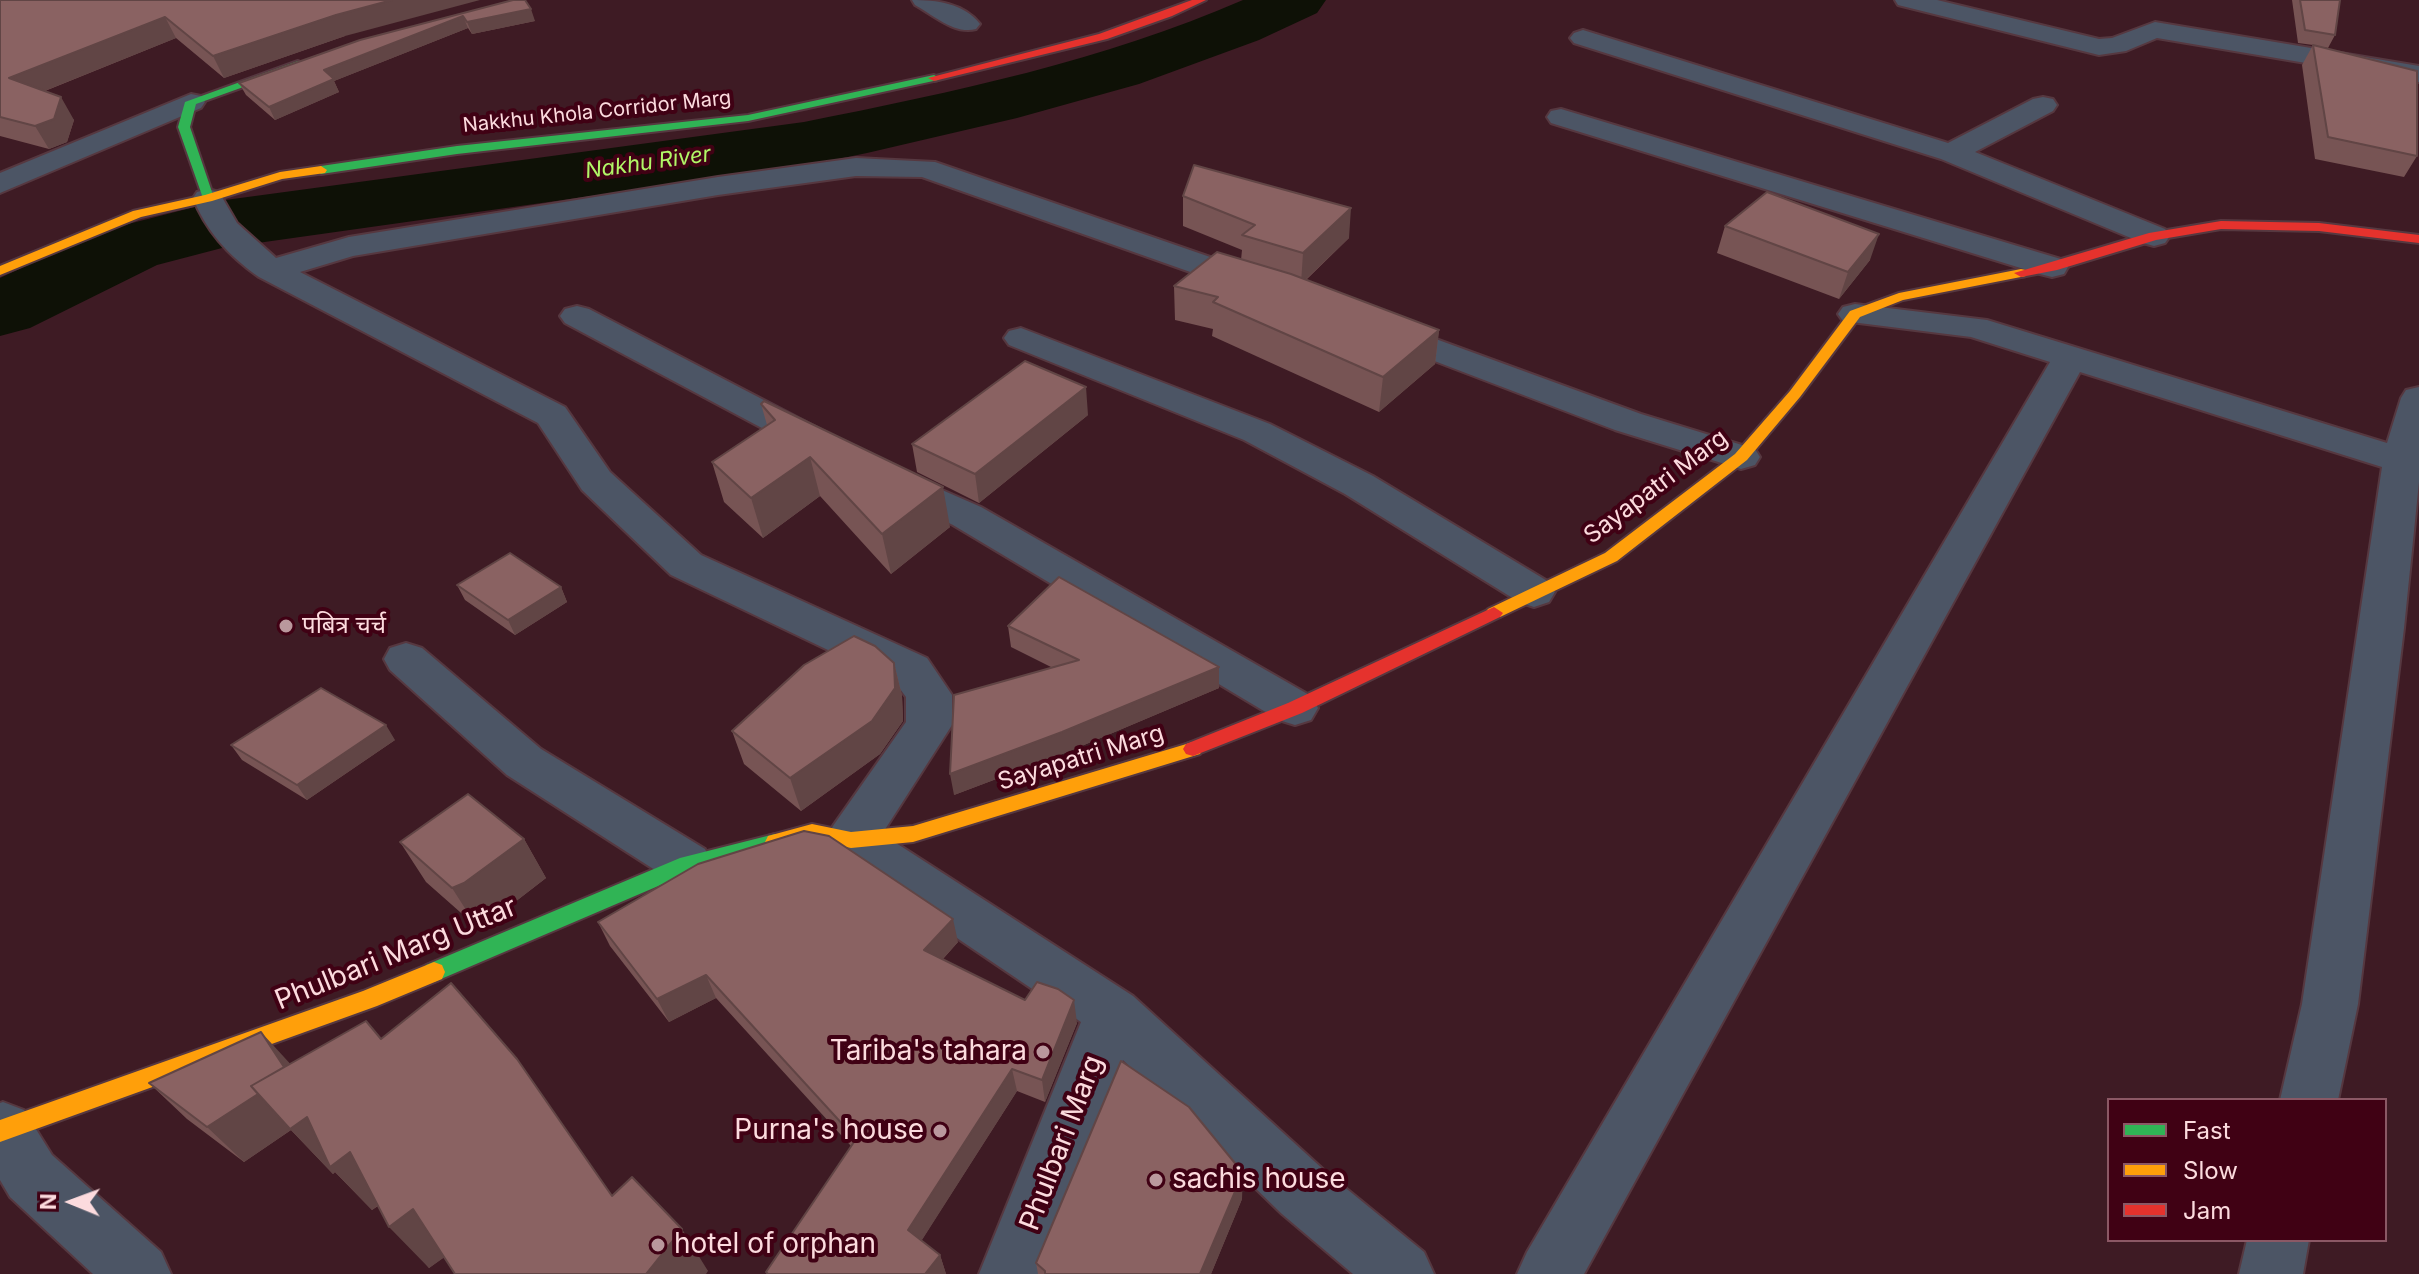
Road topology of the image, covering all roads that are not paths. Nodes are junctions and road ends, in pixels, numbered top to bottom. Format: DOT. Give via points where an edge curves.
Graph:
graph roads {
  1 [pos="924,0"];
  2 [pos="1201,0"];
  3 [pos="1907,0"];
  4 [pos="967,24"];
  5 [pos="1583,38"];
  6 [pos="313,59"];
  7 [pos="2419,74"];
  8 [pos="191,102"];
  9 [pos="2043,105"];
  10 [pos="1561,117"];
  11 [pos="1951,153"];
  12 [pos="0,184"];
  13 [pos="210,204"];
  14 [pos="2154,236"];
  15 [pos="2419,239"];
  16 [pos="260,263"];
  17 [pos="2052,267"];
  18 [pos="0,271"];
  19 [pos="1289,294"];
  20 [pos="1855,314"];
  21 [pos="1346,315"];
  22 [pos="577,316"];
  23 [pos="1021,338"];
  24 [pos="2070,358"];
  25 [pos="2419,398"];
  26 [pos="1741,457"];
  27 [pos="2411,463"];
  28 [pos="1534,592"];
  29 [pos="406,659"];
  30 [pos="1295,708"];
  31 [pos="832,836"];
  32 [pos="687,864"];
  33 [pos="1113,1013"];
  34 [pos="2309,1098"];
  35 [pos="2,1130"];
  36 [pos="2278,1242"];
  37 [pos="139,1274"];
  38 [pos="1011,1274"];
  39 [pos="1402,1274"];
  40 [pos="1549,1274"];
  41 [pos="2271,1274"];
  1 -- 4 [label="street"];
  2 -- 13 [label="street, Nakkhu Khola Corridor Marg" via="1159,19 1027,58 748,118 457,150 280,176"];
  3 -- 7 [label="street" via="2099,47 2155,30"];
  5 -- 11 [label="street"];
  6 -- 8 [label="street"];
  8 -- 12 [label="street"];
  8 -- 13 [label="street" via="184,127"];
  9 -- 11 [label="street"];
  10 -- 17 [label="street"];
  11 -- 14 [label="street"];
  13 -- 16 [label="street"];
  13 -- 18 [label="street, Nakkhu Khola Corridor Marg" via="137,214"];
  14 -- 15 [label="street" via="2221,225 2319,227"];
  14 -- 17 [label="street"];
  16 -- 19 [label="street" via="856,167 925,168"];
  16 -- 31 [label="street" via="552,415 596,481 686,565 911,670 929,695 929,725"];
  17 -- 20 [label="street" via="1899,297"];
  20 -- 24 [label="street" via="1975,327"];
  20 -- 26 [label="street, Sayapatri Marg"];
  21 -- 26 [label="street" via="1628,422"];
  22 -- 30 [label="street" via="967,516"];
  23 -- 28 [label="street" via="1257,432 1359,485"];
  24 -- 27 [label="street"];
  24 -- 40 [label="street"];
  25 -- 27 [label="street"];
  26 -- 28 [label="street, Sayapatri Marg" via="1611,557"];
  27 -- 34 [label="street" via="2382,628 2330,1004"];
  28 -- 30 [label="street, Sayapatri Marg"];
  29 -- 32 [label="street" via="524,762"];
  30 -- 31 [label="street, Sayapatri Marg" via="1201,747 913,834"];
  31 -- 32 [label="street, Phulbari Marg Uttar"];
  31 -- 33 [label="street"];
  32 -- 35 [label="street, Phulbari Marg Uttar" via="369,999"];
  33 -- 38 [label="street, Phulbari Marg"];
  33 -- 39 [label="street" via="1304,1193"];
  35 -- 37 [label="street" via="31,1176"];
  36 -- 41 [label="street"];
}
